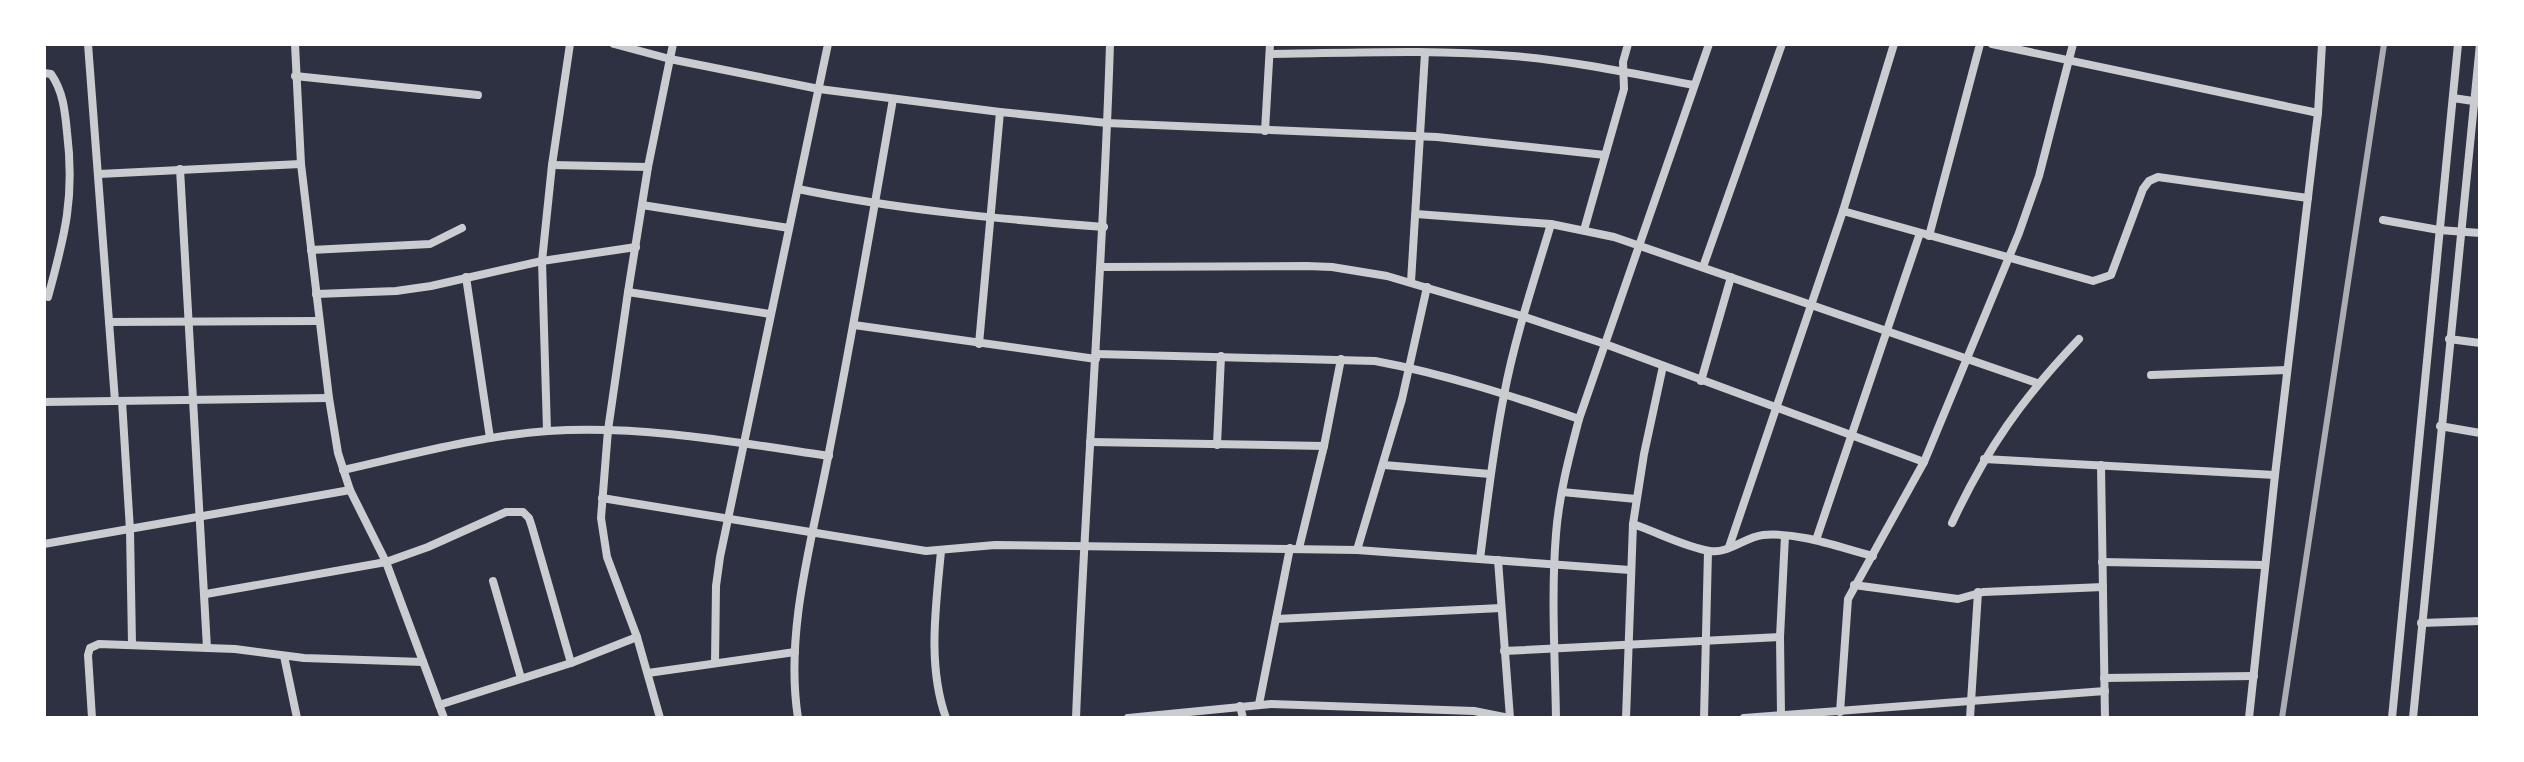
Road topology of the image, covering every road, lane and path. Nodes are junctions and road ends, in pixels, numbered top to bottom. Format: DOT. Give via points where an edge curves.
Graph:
graph roads {
  1 [pos="88,44"];
  2 [pos="295,44"];
  3 [pos="570,44"];
  4 [pos="614,44"];
  5 [pos="673,44"];
  6 [pos="828,44"];
  7 [pos="1110,44"];
  8 [pos="1511,44"];
  9 [pos="1628,44"];
  10 [pos="1709,44"];
  11 [pos="1782,44"];
  12 [pos="1894,44"];
  13 [pos="1980,44"];
  14 [pos="1992,44"];
  15 [pos="2073,44"];
  16 [pos="2322,44"];
  17 [pos="2458,44"];
  18 [pos="2480,44"];
  19 [pos="1402,48"];
  20 [pos="1270,49"];
  21 [pos="1425,53"];
  22 [pos="1511,56"];
  23 [pos="670,59"];
  24 [pos="2069,60"];
  25 [pos="1624,72"];
  26 [pos="44,73"];
  27 [pos="295,76"];
  28 [pos="1694,85"];
  29 [pos="819,89"];
  30 [pos="478,95"];
  31 [pos="2453,98"];
  32 [pos="893,99"];
  33 [pos="2477,101"];
  34 [pos="1000,112"];
  35 [pos="2318,113"];
  36 [pos="1107,123"];
  37 [pos="1265,131"];
  38 [pos="1420,136"];
  39 [pos="1605,155"];
  40 [pos="301,164"];
  41 [pos="552,165"];
  42 [pos="648,167"];
  43 [pos="180,169"];
  44 [pos="99,174"];
  45 [pos="798,189"];
  46 [pos="2308,198"];
  47 [pos="642,205"];
  48 [pos="874,205"];
  49 [pos="1843,211"];
  50 [pos="1416,214"];
  51 [pos="991,218"];
  52 [pos="2383,220"];
  53 [pos="1551,224"];
  54 [pos="1104,227"];
  55 [pos="462,228"];
  56 [pos="789,228"];
  57 [pos="1584,230"];
  58 [pos="2439,230"];
  59 [pos="2459,231"];
  60 [pos="2480,233"];
  61 [pos="1925,235"];
  62 [pos="1639,244"];
  63 [pos="636,247"];
  64 [pos="311,250"];
  65 [pos="2008,257"];
  66 [pos="542,261"];
  67 [pos="1102,267"];
  68 [pos="1703,267"];
  69 [pos="466,277"];
  70 [pos="1731,277"];
  71 [pos="1411,282"];
  72 [pos="1427,287"];
  73 [pos="628,292"];
  74 [pos="316,294"];
  75 [pos="48,297"];
  76 [pos="1810,306"];
  77 [pos="770,314"];
  78 [pos="1522,316"];
  79 [pos="189,321"];
  80 [pos="319,321"];
  81 [pos="109,322"];
  82 [pos="854,325"];
  83 [pos="1888,332"];
  84 [pos="2079,339"];
  85 [pos="2449,339"];
  86 [pos="2480,343"];
  87 [pos="979,344"];
  88 [pos="1605,344"];
  89 [pos="1096,356"];
  90 [pos="1221,356"];
  91 [pos="1968,358"];
  92 [pos="1341,359"];
  93 [pos="1663,366"];
  94 [pos="1410,367"];
  95 [pos="2287,370"];
  96 [pos="2151,375"];
  97 [pos="1701,381"];
  98 [pos="2037,383"];
  99 [pos="1504,394"];
  100 [pos="329,398"];
  101 [pos="118,401"];
  102 [pos="193,401"];
  103 [pos="44,402"];
  104 [pos="1775,407"];
  105 [pos="1579,419"];
  106 [pos="2440,426"];
  107 [pos="608,430"];
  108 [pos="547,431"];
  109 [pos="2480,433"];
  110 [pos="1853,436"];
  111 [pos="490,438"];
  112 [pos="1090,442"];
  113 [pos="743,443"];
  114 [pos="1217,445"];
  115 [pos="1324,446"];
  116 [pos="829,456"];
  117 [pos="1984,459"];
  118 [pos="1924,462"];
  119 [pos="1384,465"];
  120 [pos="2101,465"];
  121 [pos="343,470"];
  122 [pos="1490,474"];
  123 [pos="2275,475"];
  124 [pos="350,490"];
  125 [pos="1562,492"];
  126 [pos="602,498"];
  127 [pos="1636,499"];
  128 [pos="201,515"];
  129 [pos="728,519"];
  130 [pos="1952,523"];
  131 [pos="1633,524"];
  132 [pos="130,530"];
  133 [pos="814,533"];
  134 [pos="1785,536"];
  135 [pos="1816,540"];
  136 [pos="44,544"];
  137 [pos="1083,545"];
  138 [pos="1729,547"];
  139 [pos="1294,548"];
  140 [pos="1357,550"];
  141 [pos="941,551"];
  142 [pos="1708,551"];
  143 [pos="1873,556"];
  144 [pos="1480,559"];
  145 [pos="1498,560"];
  146 [pos="386,562"];
  147 [pos="2102,562"];
  148 [pos="1554,565"];
  149 [pos="2265,565"];
  150 [pos="1630,570"];
  151 [pos="493,581"];
  152 [pos="1854,585"];
  153 [pos="2103,587"];
  154 [pos="1978,592"];
  155 [pos="206,594"];
  156 [pos="1501,608"];
  157 [pos="1276,619"];
  158 [pos="2480,621"];
  159 [pos="2421,623"];
  160 [pos="637,637"];
  161 [pos="1780,637"];
  162 [pos="1708,641"];
  163 [pos="132,644"];
  164 [pos="1627,646"];
  165 [pos="207,648"];
  166 [pos="1555,649"];
  167 [pos="1504,651"];
  168 [pos="795,652"];
  169 [pos="284,656"];
  170 [pos="423,662"];
  171 [pos="571,663"];
  172 [pos="715,663"];
  173 [pos="648,673"];
  174 [pos="2254,676"];
  175 [pos="521,678"];
  176 [pos="2104,678"];
  177 [pos="2105,691"];
  178 [pos="1971,701"];
  179 [pos="1259,704"];
  180 [pos="439,705"];
  181 [pos="1240,706"];
  182 [pos="1840,712"];
  183 [pos="1781,715"];
  184 [pos="92,718"];
  185 [pos="297,718"];
  186 [pos="444,718"];
  187 [pos="660,718"];
  188 [pos="798,718"];
  189 [pos="946,718"];
  190 [pos="1076,718"];
  191 [pos="1128,718"];
  192 [pos="1243,718"];
  193 [pos="1509,718"];
  194 [pos="1556,718"];
  195 [pos="1626,718"];
  196 [pos="1704,718"];
  197 [pos="1744,718"];
  198 [pos="1970,718"];
  199 [pos="2105,718"];
  200 [pos="2249,718"];
  201 [pos="2392,718"];
  202 [pos="2413,718"];
  1 -- 44 [label="street"];
  2 -- 27 [label="street"];
  3 -- 41 [label="street"];
  4 -- 23 [label="street"];
  5 -- 23 [label="street"];
  6 -- 29 [label="street"];
  7 -- 36 [label="street"];
  8 -- 22 [label="street"];
  9 -- 25 [label="street"];
  10 -- 28 [label="street"];
  11 -- 68 [label="street"];
  12 -- 49 [label="street"];
  13 -- 61 [label="street"];
  14 -- 24 [label="street"];
  15 -- 24 [label="street"];
  16 -- 35 [label="street"];
  17 -- 31 [label="street"];
  18 -- 33 [label="street"];
  19 -- 20 [label="street"];
  19 -- 21 [label="street"];
  20 -- 37 [label="street"];
  21 -- 22 [label="street"];
  21 -- 38 [label="street"];
  22 -- 25 [label="street"];
  23 -- 29 [label="street"];
  23 -- 42 [label="street"];
  24 -- 35 [label="street"];
  24 -- 65 [label="street" via="2039,176"];
  25 -- 28 [label="street"];
  25 -- 39 [label="street"];
  26 -- 75 [label="street" via="60,86 71,163 68,214"];
  27 -- 30 [label="street"];
  27 -- 40 [label="street"];
  28 -- 62 [label="street"];
  29 -- 32 [label="street"];
  29 -- 45 [label="street"];
  31 -- 33 [label="street"];
  31 -- 58 [label="street"];
  32 -- 34 [label="street"];
  32 -- 48 [label="street"];
  33 -- 59 [label="street"];
  34 -- 36 [label="street"];
  34 -- 51 [label="street"];
  35 -- 46 [label="street"];
  36 -- 37 [label="street"];
  36 -- 54 [label="street"];
  37 -- 38 [label="street"];
  38 -- 39 [label="street"];
  38 -- 50 [label="street"];
  39 -- 57 [label="street"];
  40 -- 43 [label="street"];
  40 -- 64 [label="street"];
  41 -- 42 [label="street"];
  41 -- 66 [label="street"];
  42 -- 47 [label="street"];
  43 -- 44 [label="street"];
  43 -- 79 [label="street"];
  44 -- 81 [label="street"];
  45 -- 48 [label="street"];
  45 -- 56 [label="street"];
  46 -- 65 [label="street" via="2158,177 2143,189 2111,275 2093,281"];
  46 -- 95 [label="street"];
  47 -- 56 [label="street"];
  47 -- 63 [label="street"];
  48 -- 51 [label="street"];
  48 -- 82 [label="street"];
  49 -- 61 [label="street"];
  49 -- 76 [label="street"];
  50 -- 53 [label="street"];
  50 -- 71 [label="street"];
  51 -- 54 [label="street"];
  51 -- 87 [label="street"];
  52 -- 58 [label="street"];
  53 -- 57 [label="street"];
  53 -- 78 [label="street"];
  54 -- 67 [label="street"];
  55 -- 64 [label="street" via="430,244"];
  56 -- 77 [label="street"];
  57 -- 62 [label="street"];
  58 -- 59 [label="street"];
  58 -- 201 [label="street"];
  59 -- 60 [label="street"];
  59 -- 85 [label="street"];
  61 -- 65 [label="street"];
  61 -- 83 [label="street"];
  62 -- 68 [label="street"];
  62 -- 88 [label="street"];
  63 -- 66 [label="street"];
  63 -- 73 [label="street"];
  64 -- 74 [label="street"];
  65 -- 91 [label="street"];
  66 -- 69 [label="street"];
  66 -- 108 [label="street"];
  67 -- 71 [label="street" via="1332,267"];
  67 -- 89 [label="street"];
  68 -- 70 [label="street"];
  69 -- 74 [label="street" via="396,291"];
  69 -- 111 [label="street"];
  70 -- 76 [label="street"];
  70 -- 97 [label="street"];
  71 -- 72 [label="street"];
  72 -- 78 [label="street"];
  72 -- 94 [label="street"];
  73 -- 77 [label="street"];
  73 -- 107 [label="street"];
  74 -- 80 [label="street"];
  76 -- 83 [label="street"];
  76 -- 104 [label="street"];
  77 -- 113 [label="street"];
  78 -- 88 [label="street"];
  78 -- 99 [label="street"];
  79 -- 80 [label="street"];
  79 -- 81 [label="street"];
  79 -- 102 [label="street"];
  80 -- 100 [label="street"];
  81 -- 101 [label="street"];
  82 -- 87 [label="street"];
  82 -- 116 [label="street"];
  83 -- 91 [label="street"];
  83 -- 110 [label="street"];
  84 -- 98 [label="street"];
  85 -- 86 [label="street"];
  85 -- 106 [label="street"];
  87 -- 89 [label="street"];
  88 -- 93 [label="street"];
  88 -- 105 [label="street"];
  89 -- 90 [label="street"];
  89 -- 112 [label="street"];
  90 -- 92 [label="street"];
  90 -- 114 [label="street"];
  91 -- 98 [label="street"];
  91 -- 118 [label="street"];
  92 -- 94 [label="street"];
  92 -- 115 [label="street"];
  93 -- 97 [label="street"];
  93 -- 127 [label="street"];
  94 -- 99 [label="street"];
  94 -- 119 [label="street"];
  95 -- 96 [label="street"];
  95 -- 123 [label="street"];
  97 -- 104 [label="street"];
  98 -- 117 [label="street"];
  99 -- 105 [label="street"];
  99 -- 122 [label="street"];
  100 -- 102 [label="street"];
  100 -- 121 [label="street"];
  101 -- 102 [label="street"];
  101 -- 103 [label="street"];
  101 -- 132 [label="street"];
  102 -- 128 [label="street"];
  104 -- 110 [label="street"];
  104 -- 138 [label="street"];
  105 -- 125 [label="street"];
  106 -- 109 [label="street"];
  106 -- 159 [label="street"];
  107 -- 108 [label="street"];
  107 -- 113 [label="street"];
  107 -- 126 [label="street"];
  108 -- 111 [label="street"];
  110 -- 118 [label="street"];
  110 -- 135 [label="street"];
  111 -- 121 [label="street"];
  112 -- 114 [label="street"];
  112 -- 137 [label="street"];
  113 -- 116 [label="street"];
  113 -- 129 [label="street"];
  114 -- 115 [label="street"];
  115 -- 139 [label="street"];
  116 -- 133 [label="street"];
  117 -- 120 [label="street"];
  117 -- 130 [label="street"];
  118 -- 143 [label="street"];
  119 -- 122 [label="street"];
  119 -- 140 [label="street"];
  120 -- 123 [label="street"];
  120 -- 147 [label="street"];
  121 -- 124 [label="street"];
  122 -- 144 [label="street"];
  123 -- 149 [label="street"];
  124 -- 128 [label="street"];
  124 -- 146 [label="street"];
  125 -- 127 [label="street"];
  125 -- 148 [label="street"];
  126 -- 129 [label="street"];
  126 -- 160 [label="street" via="607,557"];
  127 -- 131 [label="street"];
  128 -- 132 [label="street"];
  128 -- 155 [label="street"];
  129 -- 133 [label="street"];
  129 -- 172 [label="street" via="716,586"];
  131 -- 142 [label="street"];
  131 -- 150 [label="street"];
  132 -- 136 [label="street"];
  132 -- 163 [label="street"];
  133 -- 141 [label="street"];
  133 -- 168 [label="street"];
  134 -- 135 [label="street"];
  134 -- 138 [label="street" via="1752,537"];
  134 -- 161 [label="street"];
  135 -- 143 [label="street"];
  137 -- 139 [label="street"];
  137 -- 141 [label="street"];
  137 -- 190 [label="street"];
  138 -- 142 [label="street"];
  139 -- 140 [label="street"];
  139 -- 157 [label="street"];
  140 -- 144 [label="street"];
  141 -- 189 [label="street" via="934,626"];
  142 -- 162 [label="street"];
  143 -- 152 [label="street"];
  144 -- 145 [label="street"];
  145 -- 148 [label="street"];
  145 -- 156 [label="street"];
  146 -- 155 [label="street"];
  146 -- 170 [label="street"];
  146 -- 171 [label="street" via="498,515 523,512 532,527"];
  147 -- 149 [label="street"];
  147 -- 153 [label="street"];
  148 -- 150 [label="street"];
  148 -- 166 [label="street"];
  149 -- 174 [label="street"];
  150 -- 164 [label="street"];
  151 -- 175 [label="street"];
  152 -- 154 [label="street" via="1958,599"];
  152 -- 182 [label="street" via="1846,611"];
  153 -- 154 [label="street"];
  153 -- 176 [label="street"];
  154 -- 178 [label="street"];
  155 -- 165 [label="street"];
  156 -- 157 [label="street"];
  156 -- 167 [label="street"];
  157 -- 179 [label="street"];
  158 -- 159 [label="street"];
  159 -- 202 [label="street"];
  160 -- 171 [label="street"];
  160 -- 173 [label="street"];
  161 -- 162 [label="street"];
  161 -- 183 [label="street"];
  162 -- 164 [label="street"];
  162 -- 196 [label="street"];
  163 -- 165 [label="street"];
  163 -- 184 [label="street" via="99,644 88,651"];
  164 -- 166 [label="street"];
  164 -- 195 [label="street"];
  165 -- 169 [label="street"];
  166 -- 167 [label="street"];
  166 -- 194 [label="street"];
  167 -- 193 [label="street"];
  168 -- 172 [label="street"];
  168 -- 188 [label="street"];
  169 -- 170 [label="street"];
  169 -- 185 [label="street"];
  170 -- 180 [label="street"];
  171 -- 175 [label="street"];
  172 -- 173 [label="street"];
  173 -- 187 [label="street"];
  174 -- 176 [label="street"];
  174 -- 200 [label="street"];
  175 -- 180 [label="street"];
  176 -- 177 [label="street"];
  177 -- 178 [label="street"];
  177 -- 199 [label="street"];
  178 -- 182 [label="street"];
  178 -- 198 [label="street"];
  179 -- 181 [label="street"];
  179 -- 193 [label="street" via="1474,711"];
  180 -- 186 [label="street"];
  181 -- 191 [label="street"];
  181 -- 192 [label="street"];
  182 -- 183 [label="street"];
  183 -- 197 [label="street"];
}
